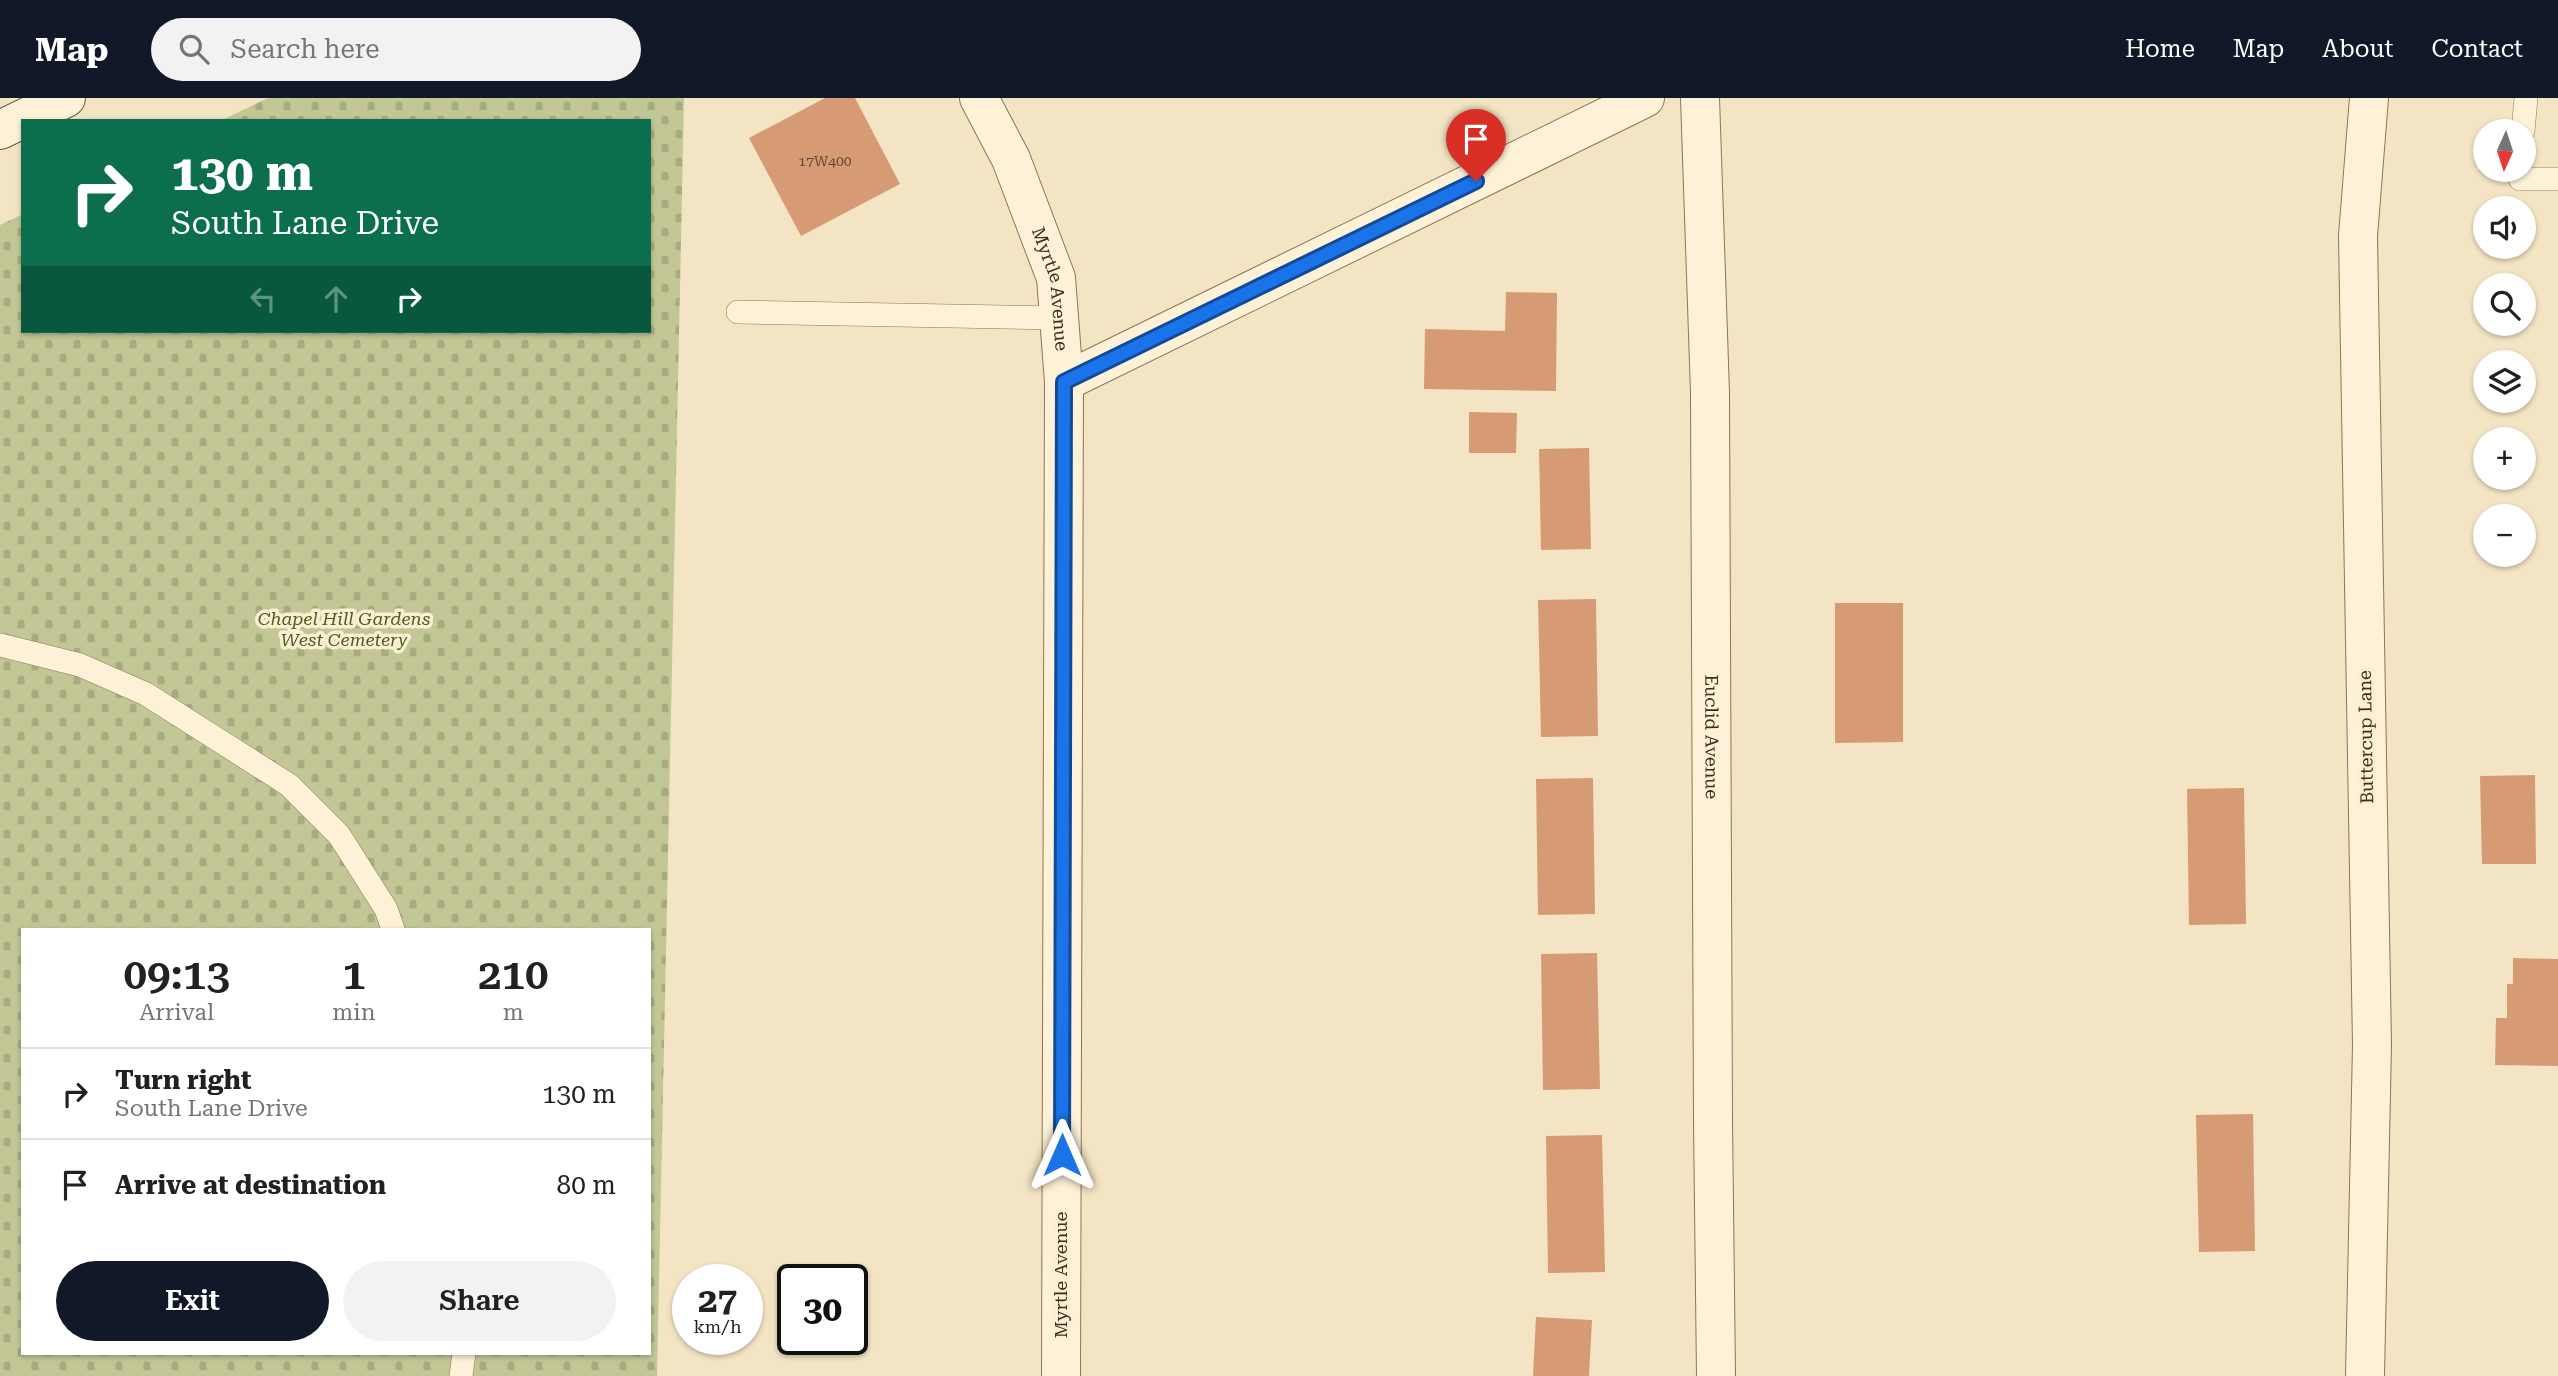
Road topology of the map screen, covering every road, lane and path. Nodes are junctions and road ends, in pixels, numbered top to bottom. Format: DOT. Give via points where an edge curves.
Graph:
graph roads {
  1 [pos="66,98"];
  2 [pos="979,98"];
  3 [pos="1645,98"];
  4 [pos="1700,98"];
  5 [pos="2369,98"];
  6 [pos="2526,98"];
  7 [pos="23,119"];
  8 [pos="2524,119"];
  9 [pos="21,120"];
  10 [pos="0,130"];
  11 [pos="2536,179"];
  12 [pos="2558,179"];
  13 [pos="738,312"];
  14 [pos="1059,318"];
  15 [pos="1064,382"];
  16 [pos="0,645"];
  17 [pos="393,928"];
  18 [pos="464,1355"];
  19 [pos="461,1376"];
  20 [pos="1061,1376"];
  21 [pos="1716,1376"];
  22 [pos="2365,1376"];
  1 -- 7 [label="street"];
  2 -- 14 [label="street, Myrtle Avenue" via="1011,159 1056,278"];
  3 -- 15 [label="street"];
  4 -- 21 [label="street, Euclid Avenue" via="1710,393"];
  5 -- 22 [label="street, Buttercup Lane" via="2358,236 2372,1045"];
  6 -- 8 [label="lane"];
  9 -- 10 [label="street"];
  11 -- 12 [label="lane"];
  13 -- 14 [label="lane"];
  14 -- 15 [label="street, Myrtle Avenue"];
  15 -- 20 [label="street, Myrtle Avenue"];
  16 -- 17 [label="lane" via="80,665 146,694 289,785 339,835 386,909"];
  18 -- 19 [label="lane"];
}
